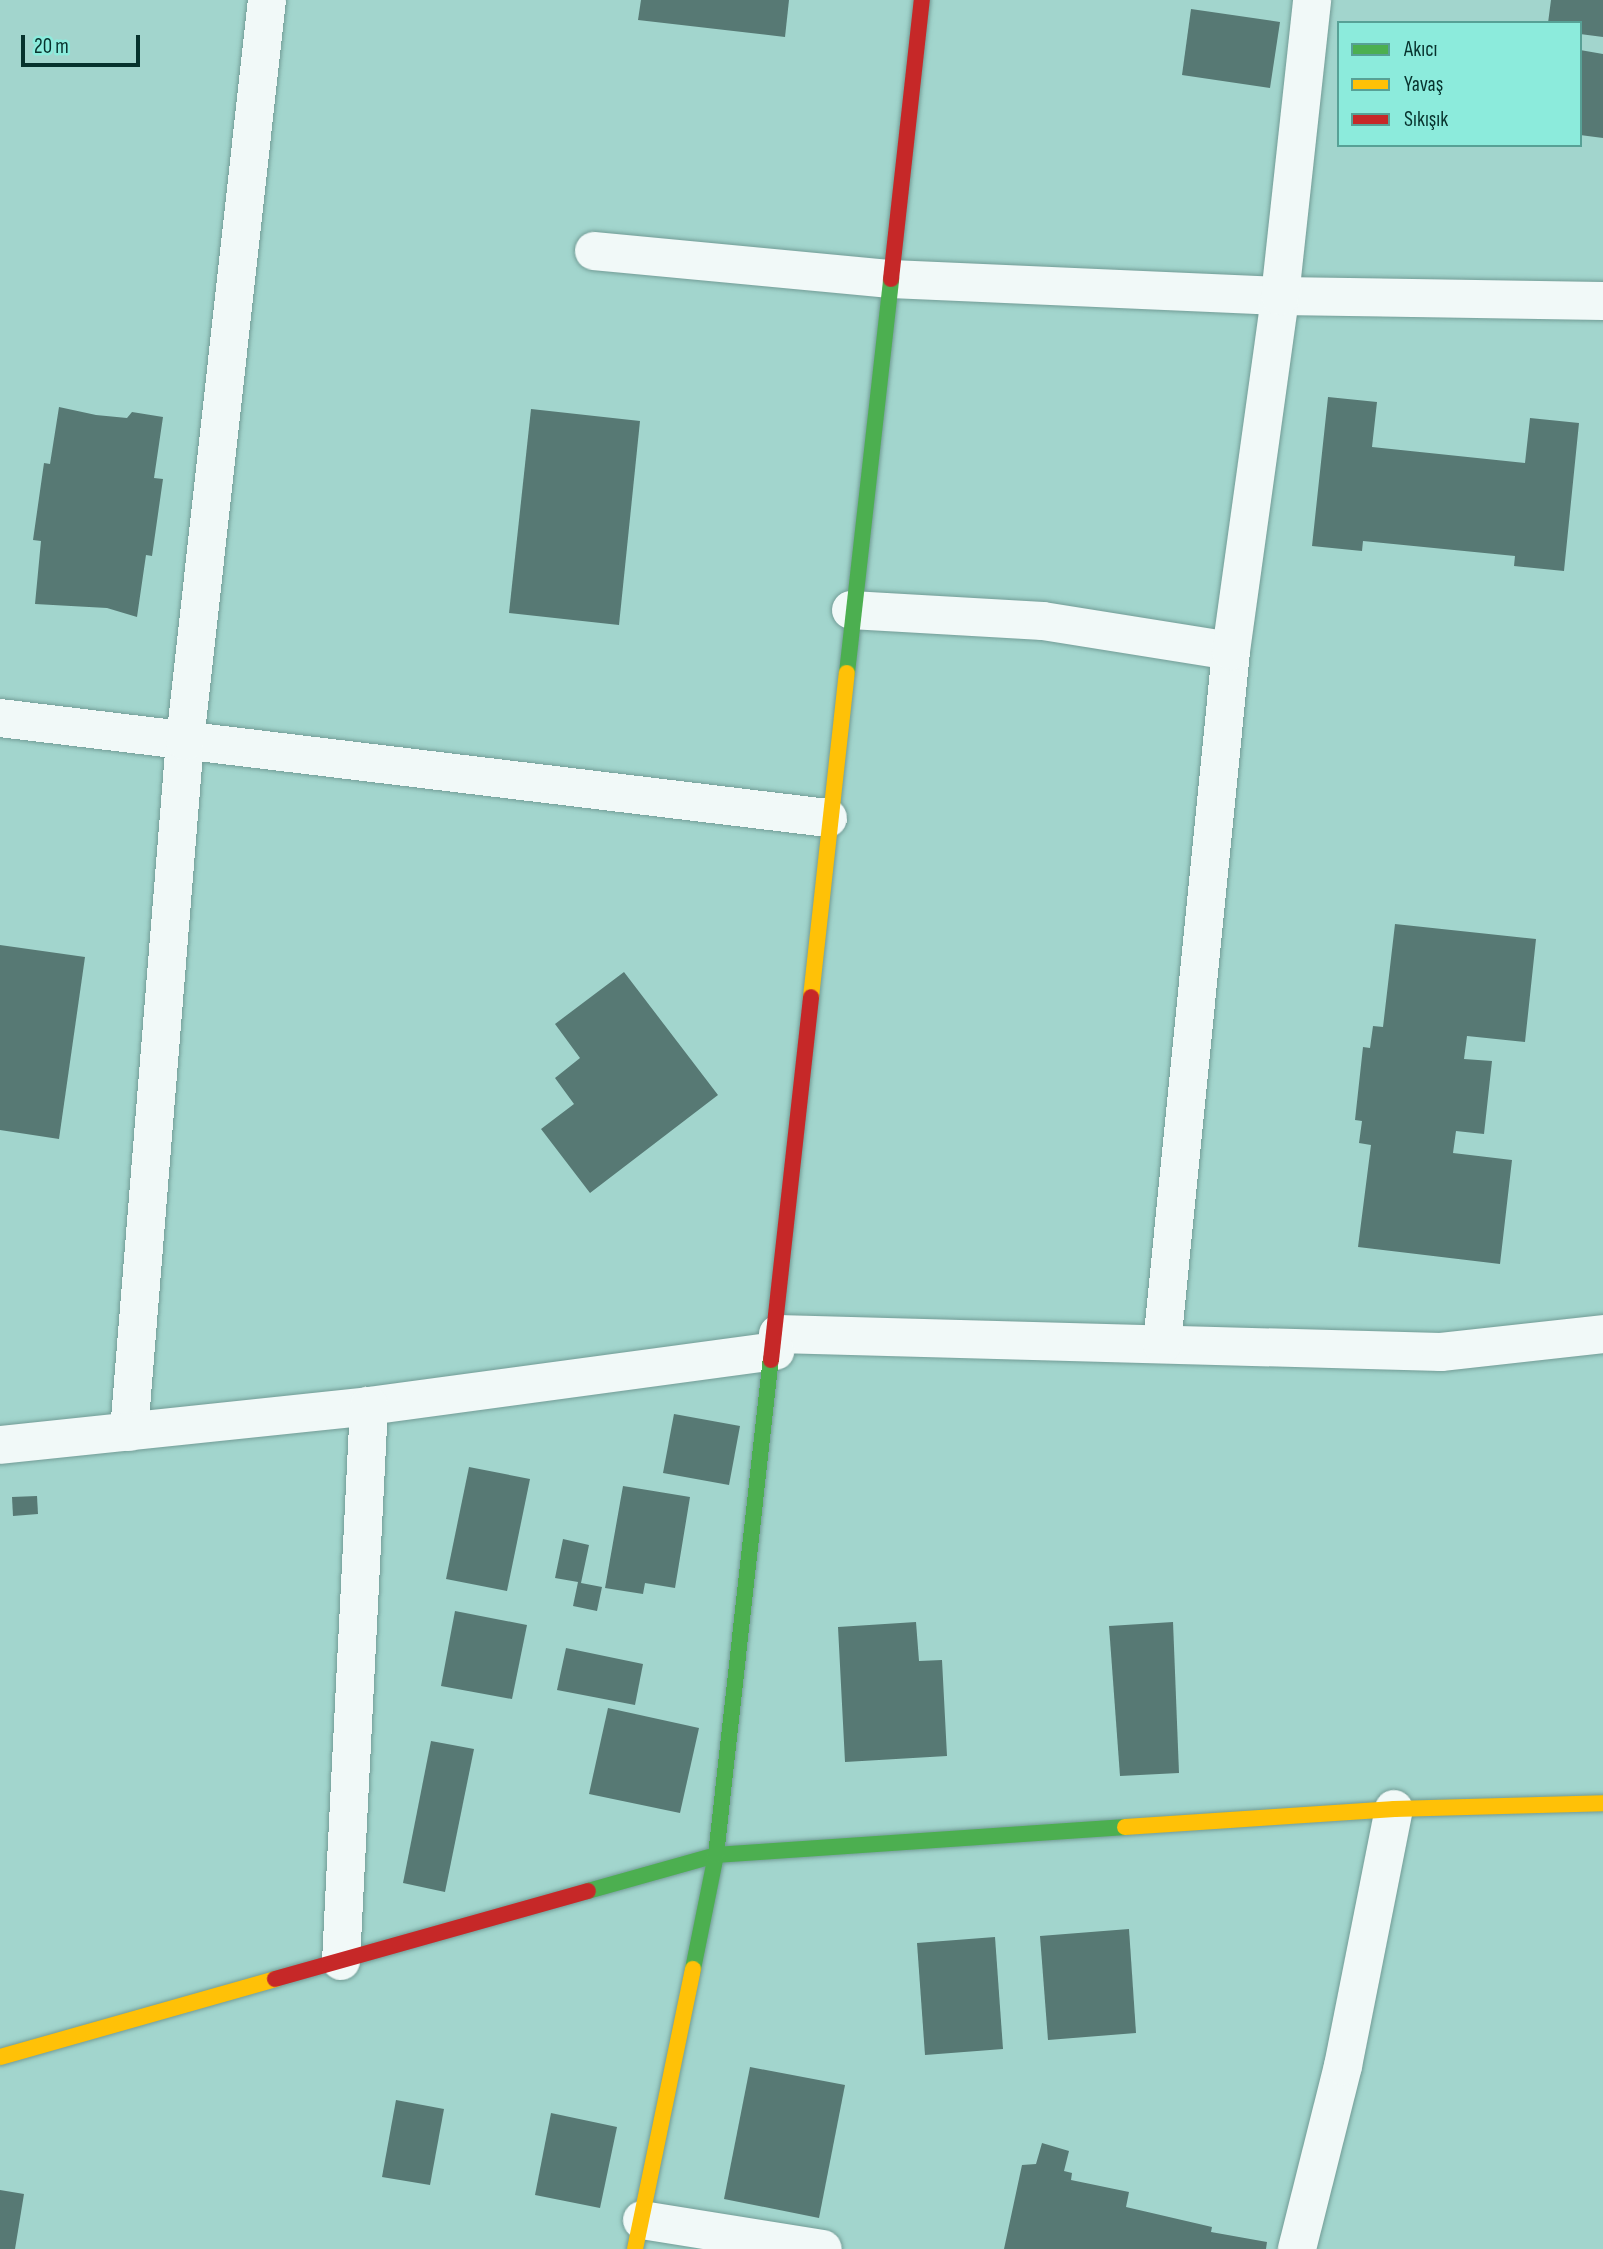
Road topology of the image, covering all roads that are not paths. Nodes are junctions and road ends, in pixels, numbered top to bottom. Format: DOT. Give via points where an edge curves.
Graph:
graph roads {
  1 [pos="267,0"];
  2 [pos="922,0"];
  3 [pos="1312,0"];
  4 [pos="594,251"];
  5 [pos="891,279"];
  6 [pos="1280,296"];
  7 [pos="1603,301"];
  8 [pos="851,610"];
  9 [pos="1231,651"];
  10 [pos="0,718"];
  11 [pos="185,741"];
  12 [pos="828,818"];
  13 [pos="1603,1335"];
  14 [pos="776,1343"];
  15 [pos="1162,1344"];
  16 [pos="369,1406"];
  17 [pos="130,1432"];
  18 [pos="0,1445"];
  19 [pos="1603,1803"];
  20 [pos="1394,1809"];
  21 [pos="716,1855"];
  22 [pos="341,1961"];
  23 [pos="0,2057"];
  24 [pos="638,2235"];
  25 [pos="823,2249"];
  26 [pos="1297,2249"];
  1 -- 11 [label="street"];
  2 -- 5 [label="street"];
  3 -- 6 [label="street"];
  4 -- 5 [label="street"];
  5 -- 6 [label="street"];
  5 -- 8 [label="street"];
  6 -- 7 [label="street"];
  6 -- 9 [label="street"];
  8 -- 9 [label="street" via="1043,621"];
  8 -- 12 [label="street"];
  9 -- 15 [label="street"];
  10 -- 11 [label="street"];
  11 -- 12 [label="street"];
  11 -- 17 [label="street"];
  12 -- 14 [label="street"];
  13 -- 15 [label="street" via="1441,1352"];
  14 -- 15 [label="street"];
  14 -- 16 [label="street"];
  14 -- 21 [label="street"];
  16 -- 17 [label="street"];
  16 -- 22 [label="street"];
  17 -- 18 [label="street"];
  19 -- 20 [label="street"];
  20 -- 21 [label="street"];
  20 -- 26 [label="street" via="1343,2066"];
  21 -- 22 [label="street"];
  21 -- 24 [label="street"];
  22 -- 23 [label="street"];
  24 -- 25 [label="street"];
}
